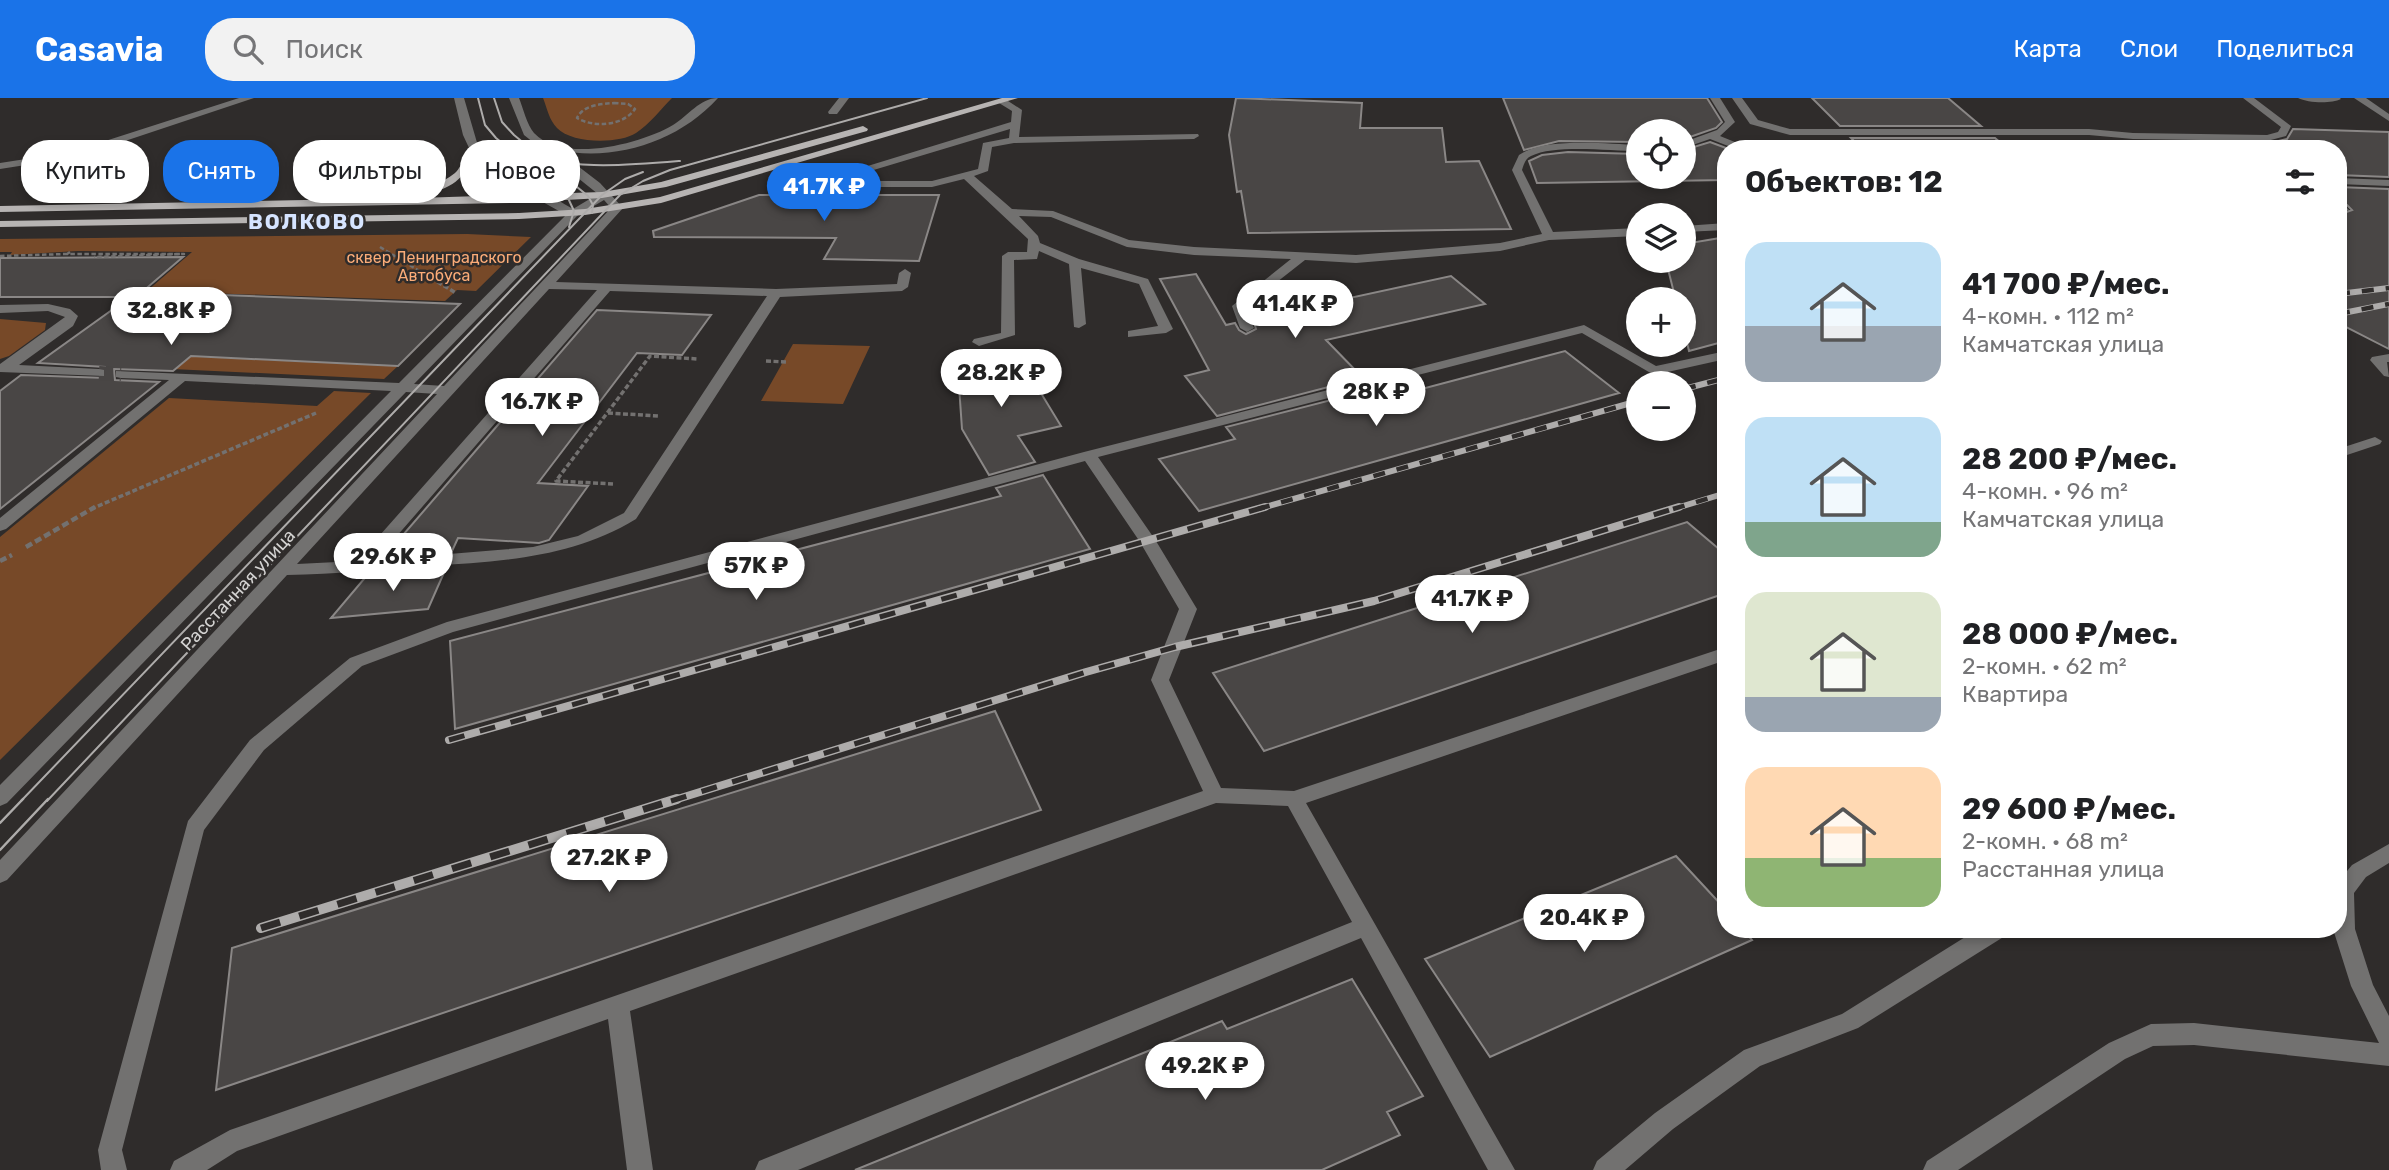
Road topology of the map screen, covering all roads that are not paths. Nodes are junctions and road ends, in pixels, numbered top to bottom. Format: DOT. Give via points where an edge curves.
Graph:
graph roads {
  1 [pos="249,98"];
  2 [pos="458,98"];
  3 [pos="514,98"];
  4 [pos="713,98"];
  5 [pos="844,98"];
  6 [pos="970,98"];
  7 [pos="1715,98"];
  8 [pos="1737,98"];
  9 [pos="2248,98"];
  10 [pos="2303,98"];
  11 [pos="2359,98"];
  12 [pos="2336,99"];
  13 [pos="1007,100"];
  14 [pos="833,112"];
  15 [pos="2389,118"];
  16 [pos="1016,124"];
  17 [pos="1194,136"];
  18 [pos="1711,136"];
  19 [pos="2133,136"];
  20 [pos="470,140"];
  21 [pos="537,140"];
  22 [pos="1014,140"];
  23 [pos="1722,140"];
  24 [pos="2138,140"];
  25 [pos="1696,141"];
  26 [pos="1626,148"];
  27 [pos="580,150"];
  28 [pos="0,166"];
  29 [pos="580,173"];
  30 [pos="966,175"];
  31 [pos="2347,181"];
  32 [pos="2389,183"];
  33 [pos="605,195"];
  34 [pos="580,196"];
  35 [pos="340,203"];
  36 [pos="554,203"];
  37 [pos="617,208"];
  38 [pos="0,209"];
  39 [pos="1009,212"];
  40 [pos="573,214"];
  41 [pos="0,224"];
  42 [pos="1717,227"];
  43 [pos="1696,228"];
  44 [pos="1626,233"];
  45 [pos="1549,236"];
  46 [pos="1034,245"];
  47 [pos="1303,256"];
  48 [pos="1075,262"];
  49 [pos="905,273"];
  50 [pos="548,285"];
  51 [pos="607,287"];
  52 [pos="776,293"];
  53 [pos="0,309"];
  54 [pos="1079,324"];
  55 [pos="1247,328"];
  56 [pos="1133,334"];
  57 [pos="979,342"];
  58 [pos="1717,357"];
  59 [pos="2389,358"];
  60 [pos="2,368"];
  61 [pos="99,373"];
  62 [pos="2389,373"];
  63 [pos="121,374"];
  64 [pos="182,377"];
  65 [pos="403,387"];
  66 [pos="450,390"];
  67 [pos="2375,441"];
  68 [pos="2347,451"];
  69 [pos="1090,455"];
  70 [pos="0,526"];
  71 [pos="361,567"];
  72 [pos="283,570"];
  73 [pos="1717,656"];
  74 [pos="1215,795"];
  75 [pos="0,798"];
  76 [pos="1294,799"];
  77 [pos="2389,852"];
  78 [pos="0,874"];
  79 [pos="2347,886"];
  80 [pos="1367,926"];
  81 [pos="1983,938"];
  82 [pos="2347,938"];
  83 [pos="618,1004"];
  84 [pos="2389,1040"];
  85 [pos="2389,1055"];
  86 [pos="114,1170"];
  87 [pos="183,1170"];
  88 [pos="640,1170"];
  89 [pos="768,1170"];
  90 [pos="1502,1170"];
  91 [pos="1606,1170"];
  92 [pos="1936,1170"];
  1 -- 28 [label="street" via="73,156"];
  2 -- 20 [label="street"];
  3 -- 21 [label="street" via="525,127"];
  4 -- 27 [label="street" via="666,135 639,144"];
  5 -- 14 [label="street"];
  6 -- 33 [label="main road" via="662,185"];
  7 -- 18 [label="street" via="1730,122"];
  8 -- 19 [label="street" via="1754,122 1812,136 2089,132"];
  9 -- 19 [label="street" via="2286,126 2282,134 2267,138"];
  10 -- 12 [label="street"];
  11 -- 15 [label="street"];
  13 -- 16 [label="street" via="1017,110"];
  13 -- 37 [label="main road" via="671,198"];
  16 -- 22 [label="street"];
  16 -- 30 [label="street" via="814,184 932,184"];
  17 -- 22 [label="street"];
  18 -- 23 [label="street"];
  18 -- 25 [label="street"];
  19 -- 24 [label="street"];
  22 -- 30 [label="street" via="987,145 983,171"];
  26 -- 45 [label="street" via="1545,150 1528,153 1520,161 1517,170"];
  29 -- 33 [label="street"];
  30 -- 39 [label="street"];
  31 -- 32 [label="street"];
  33 -- 34 [label="main road"];
  33 -- 37 [label="street"];
  33 -- 40 [label="street, Расстанная улица"];
  35 -- 38 [label="main road"];
  36 -- 40 [label="street"];
  37 -- 40 [label="main road"];
  37 -- 50 [label="street, Расстанная улица"];
  39 -- 46 [label="street" via="1034,238"];
  39 -- 47 [label="street" via="1053,214 1127,243"];
  40 -- 41 [label="main road"];
  40 -- 65 [label="street, Расстанная улица"];
  42 -- 43 [label="street"];
  44 -- 45 [label="street"];
  45 -- 47 [label="street" via="1448,252 1356,259"];
  46 -- 48 [label="street"];
  46 -- 57 [label="street" via="1033,256 1008,256 1008,335"];
  47 -- 55 [label="street" via="1238,306"];
  48 -- 54 [label="street"];
  48 -- 56 [label="street" via="1144,282 1166,329"];
  49 -- 52 [label="street" via="902,287"];
  50 -- 51 [label="street"];
  50 -- 66 [label="street, Расстанная улица"];
  51 -- 52 [label="street"];
  51 -- 71 [label="street"];
  52 -- 71 [label="street" via="630,516 615,527 520,555"];
  53 -- 60 [label="street" via="51,309 72,316"];
  58 -- 69 [label="street" via="1654,371 1584,328"];
  59 -- 62 [label="street" via="2377,360"];
  60 -- 61 [label="street"];
  63 -- 64 [label="street"];
  64 -- 65 [label="street"];
  64 -- 70 [label="street"];
  65 -- 66 [label="street"];
  65 -- 75 [label="street, Расстанная улица"];
  66 -- 72 [label="street, Расстанная улица"];
  67 -- 68 [label="street"];
  69 -- 74 [label="street" via="1188,609 1160,680"];
  69 -- 86 [label="street" via="447,628 356,662 257,745 195,827 110,1150"];
  71 -- 72 [label="street"];
  72 -- 78 [label="street, Расстанная улица"];
  73 -- 76 [label="street"];
  74 -- 76 [label="street"];
  74 -- 83 [label="street"];
  76 -- 80 [label="street"];
  77 -- 79 [label="street" via="2359,871"];
  80 -- 89 [label="street"];
  80 -- 90 [label="street"];
  81 -- 91 [label="street" via="1850,1021 1752,1058 1664,1121"];
  82 -- 84 [label="street" via="2362,986"];
  83 -- 87 [label="street" via="230,1142"];
  83 -- 88 [label="street"];
  85 -- 92 [label="street" via="2194,1034 2151,1035 2117,1051"];
}
